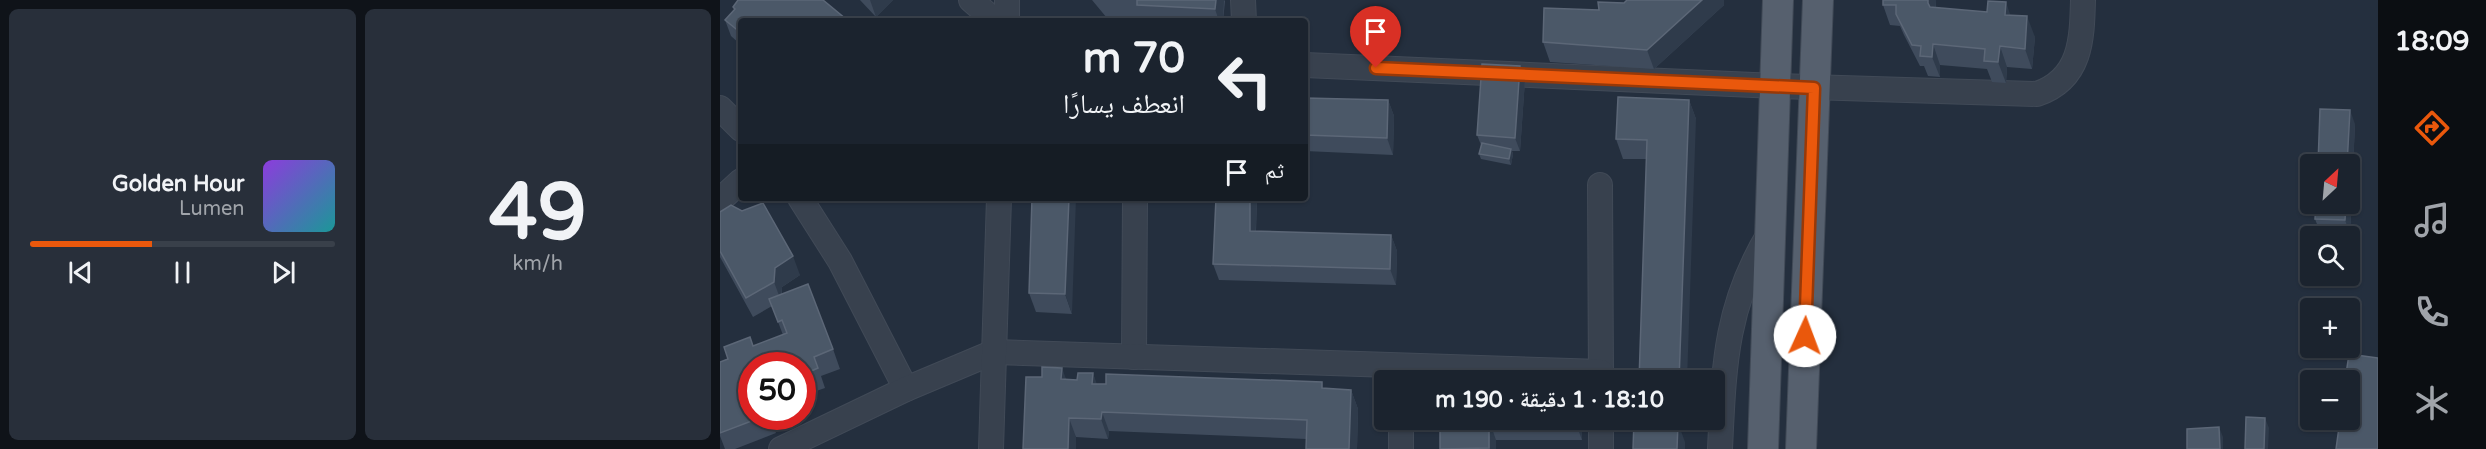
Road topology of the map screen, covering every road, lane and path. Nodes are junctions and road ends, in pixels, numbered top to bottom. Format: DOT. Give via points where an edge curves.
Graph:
graph roads {
  1 [pos="971,0"];
  2 [pos="1007,0"];
  3 [pos="1243,0"];
  4 [pos="1778,0"];
  5 [pos="1818,0"];
  6 [pos="2083,0"];
  7 [pos="992,18"];
  8 [pos="1007,18"];
  9 [pos="1244,18"];
  10 [pos="1308,65"];
  11 [pos="1776,86"];
  12 [pos="1814,88"];
  13 [pos="720,108"];
  14 [pos="738,126"];
  15 [pos="738,184"];
  16 [pos="1600,185"];
  17 [pos="720,200"];
  18 [pos="802,201"];
  19 [pos="999,201"];
  20 [pos="1135,201"];
  21 [pos="1769,234"];
  22 [pos="994,352"];
  23 [pos="1134,357"];
  24 [pos="1601,370"];
  25 [pos="1374,371"];
  26 [pos="906,388"];
  27 [pos="1401,430"];
  28 [pos="1601,430"];
  29 [pos="781,449"];
  30 [pos="991,449"];
  31 [pos="1401,449"];
  32 [pos="1601,449"];
  33 [pos="1720,449"];
  34 [pos="1763,449"];
  35 [pos="1801,449"];
  1 -- 7 [label="street"];
  2 -- 8 [label="street"];
  3 -- 9 [label="street"];
  4 -- 11 [label="main road"];
  5 -- 12 [label="main road"];
  6 -- 12 [label="street" via="2074,63 2060,84 2037,94"];
  10 -- 11 [label="street"];
  11 -- 12 [label="street"];
  11 -- 21 [label="main road"];
  12 -- 35 [label="main road"];
  13 -- 14 [label="street"];
  15 -- 17 [label="street"];
  16 -- 24 [label="street"];
  18 -- 26 [label="street" via="840,261"];
  19 -- 22 [label="street"];
  20 -- 23 [label="street"];
  21 -- 33 [label="street" via="1742,286 1729,330"];
  21 -- 34 [label="main road"];
  22 -- 23 [label="street"];
  22 -- 26 [label="street"];
  22 -- 30 [label="street"];
  23 -- 25 [label="street"];
  26 -- 29 [label="street"];
  27 -- 31 [label="street"];
  28 -- 32 [label="street"];
}
